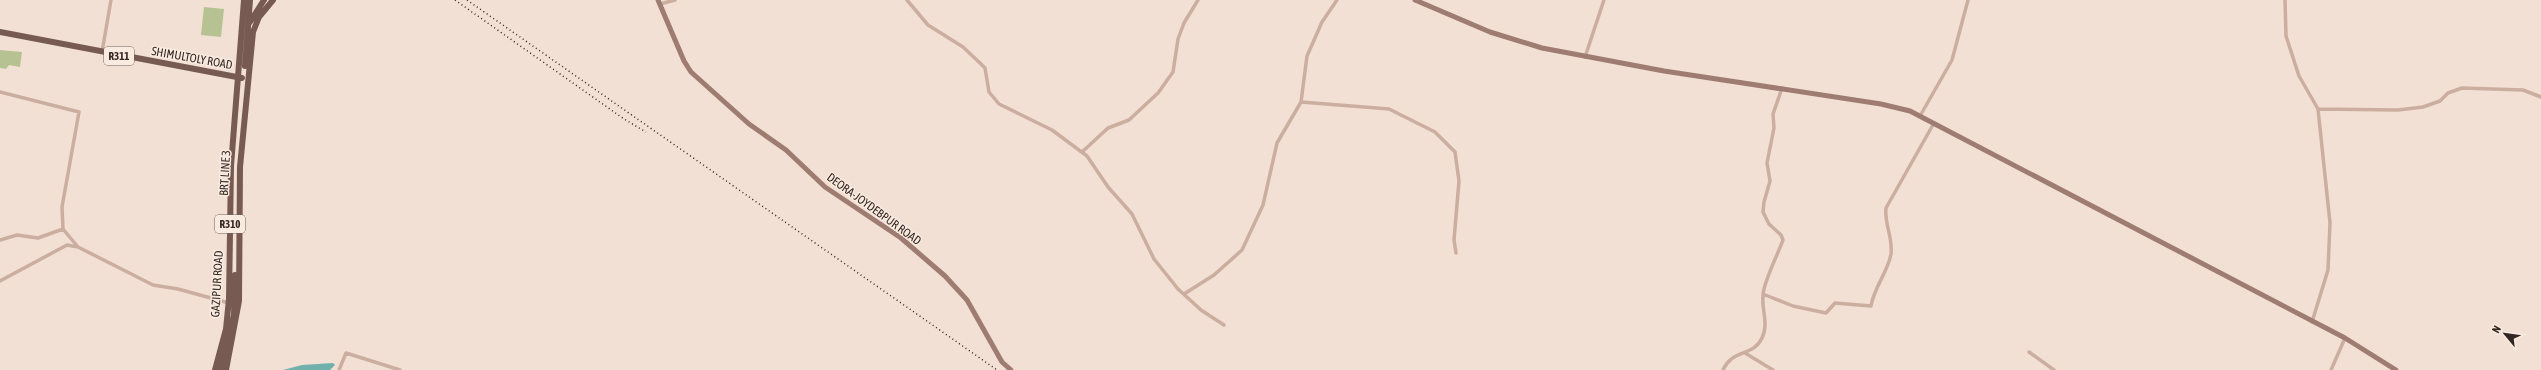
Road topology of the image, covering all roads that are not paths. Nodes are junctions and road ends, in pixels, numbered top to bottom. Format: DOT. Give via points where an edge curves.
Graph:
graph roads {
  1 [pos="112,0"];
  2 [pos="244,0"];
  3 [pos="250,0"];
  4 [pos="264,0"];
  5 [pos="273,0"];
  6 [pos="675,0"];
  7 [pos="907,0"];
  8 [pos="1198,0"];
  9 [pos="1337,0"];
  10 [pos="1415,0"];
  11 [pos="1604,0"];
  12 [pos="1968,0"];
  13 [pos="2285,0"];
  14 [pos="659,2"];
  15 [pos="249,23"];
  16 [pos="0,32"];
  17 [pos="102,53"];
  18 [pos="1585,57"];
  19 [pos="243,78"];
  20 [pos="1782,88"];
  21 [pos="0,92"];
  22 [pos="2541,97"];
  23 [pos="1301,102"];
  24 [pos="2318,109"];
  25 [pos="1920,116"];
  26 [pos="1934,123"];
  27 [pos="1082,152"];
  28 [pos="63,229"];
  29 [pos="0,240"];
  30 [pos="78,247"];
  31 [pos="1456,253"];
  32 [pos="0,281"];
  33 [pos="1184,294"];
  34 [pos="1763,294"];
  35 [pos="229,303"];
  36 [pos="2312,322"];
  37 [pos="1224,325"];
  38 [pos="2345,338"];
  39 [pos="2029,352"];
  40 [pos="1745,353"];
  41 [pos="215,370"];
  42 [pos="221,370"];
  43 [pos="226,370"];
  44 [pos="339,370"];
  45 [pos="400,370"];
  46 [pos="1011,370"];
  47 [pos="1723,370"];
  48 [pos="1773,370"];
  49 [pos="2054,370"];
  50 [pos="2331,370"];
  51 [pos="2396,370"];
  1 -- 17 [label="street"];
  2 -- 19 [label="main road, R310"];
  3 -- 15 [label="main road, BRT LINE 3"];
  4 -- 15 [label="main road, BRT LINE 3"];
  5 -- 19 [label="main road, R310" via="255,24"];
  6 -- 14 [label="street"];
  7 -- 27 [label="street" via="928,25 963,47 985,68 989,92 999,104 1052,130"];
  8 -- 27 [label="street" via="1178,39 1173,72 1158,93 1129,120 1108,128"];
  9 -- 23 [label="street" via="1322,22 1307,56"];
  10 -- 18 [label="street" via="1471,25 1518,42"];
  11 -- 18 [label="street"];
  12 -- 25 [label="street" via="1952,60"];
  13 -- 24 [label="street" via="2286,36 2299,76"];
  14 -- 46 [label="street, DEORA-JOYDEBPUR ROAD" via="672,36 691,72 749,124 786,150 825,187 896,234 945,276 963,294 1002,362"];
  15 -- 19 [label="main road, BRT LINE 3"];
  16 -- 17 [label="main road, SHIMULTOLY ROAD / R311"];
  17 -- 19 [label="main road, SHIMULTOLY ROAD / R311"];
  18 -- 20 [label="street"];
  19 -- 35 [label="main road, GAZIPUR ROAD / R310" via="231,166"];
  19 -- 42 [label="main road, BRT LINE 3" via="235,197 235,302"];
  19 -- 43 [label="main road, GAZIPUR ROAD / R310" via="239,301"];
  20 -- 25 [label="street" via="1888,106"];
  20 -- 34 [label="street" via="1773,114 1774,128 1768,163 1770,181 1764,212 1768,224 1783,240"];
  21 -- 28 [label="street" via="79,112 62,207"];
  22 -- 24 [label="street" via="2523,90 2462,88 2448,93 2440,101 2423,107 2398,110"];
  23 -- 31 [label="street" via="1389,109 1435,132 1455,152 1459,181 1454,240"];
  23 -- 33 [label="street" via="1277,143 1263,205 1242,250 1214,275"];
  24 -- 36 [label="street" via="2330,223 2330,253 2328,270"];
  25 -- 26 [label="street"];
  26 -- 34 [label="street" via="1886,208 1885,215 1892,241 1890,256 1872,297 1871,306 1835,303 1826,313 1793,306"];
  26 -- 36 [label="street"];
  27 -- 33 [label="street" via="1132,214 1154,259"];
  28 -- 29 [label="street" via="38,238 18,235"];
  28 -- 30 [label="street"];
  30 -- 32 [label="street" via="67,245"];
  30 -- 35 [label="street" via="153,285"];
  33 -- 37 [label="street" via="1201,310"];
  34 -- 40 [label="street" via="1766,327 1762,339"];
  35 -- 41 [label="main road, GAZIPUR ROAD / R310" via="226,329"];
  36 -- 38 [label="street"];
  38 -- 50 [label="street"];
  38 -- 51 [label="street"];
  39 -- 49 [label="street"];
  40 -- 47 [label="street" via="1734,355"];
  40 -- 48 [label="street"];
  44 -- 45 [label="street" via="346,353"];
}
